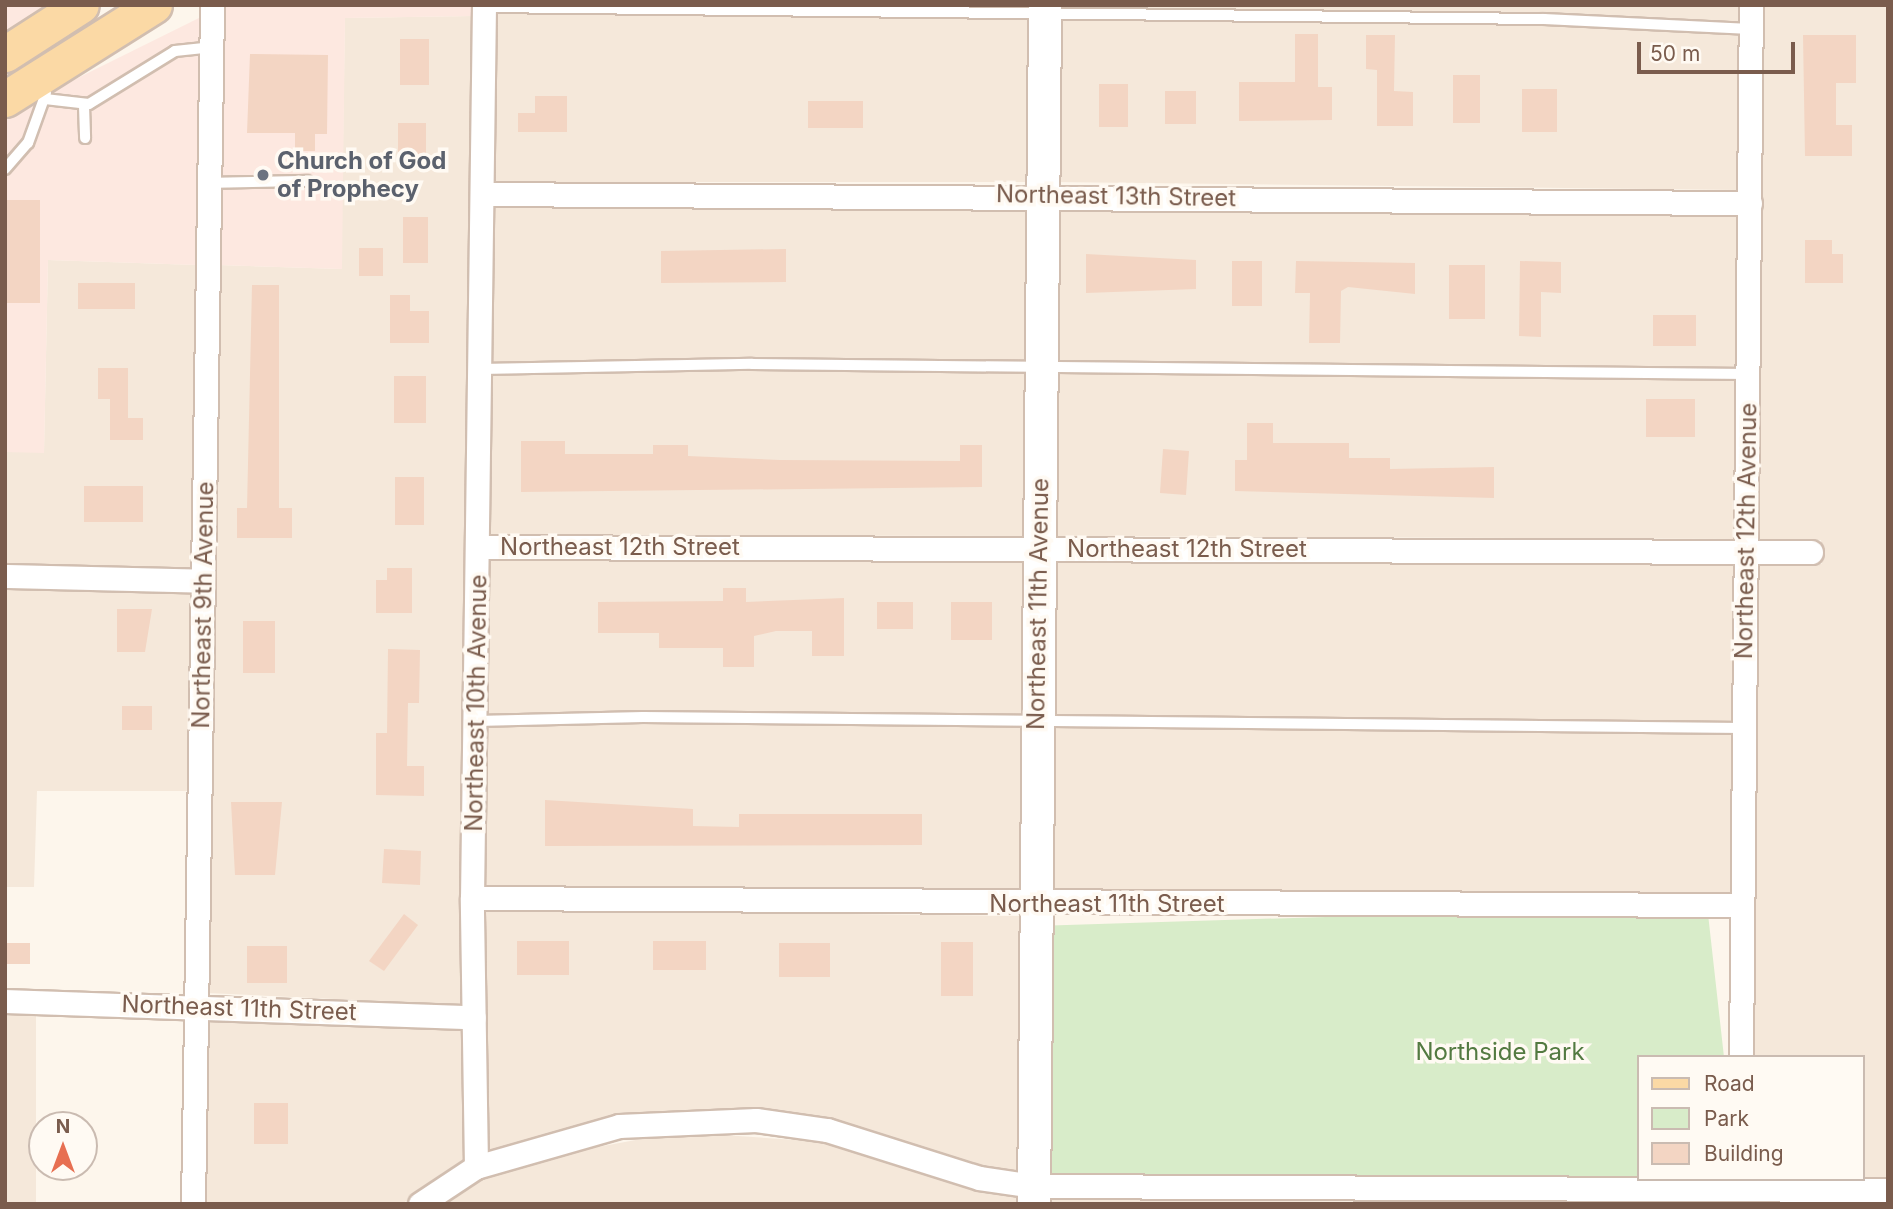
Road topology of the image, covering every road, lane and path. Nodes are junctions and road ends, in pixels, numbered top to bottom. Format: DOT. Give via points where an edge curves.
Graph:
graph roads {
  1 [pos="81,5"];
  2 [pos="154,5"];
  3 [pos="212,5"];
  4 [pos="1751,5"];
  5 [pos="484,6"];
  6 [pos="1045,10"];
  7 [pos="1751,29"];
  8 [pos="212,47"];
  9 [pos="5,54"];
  10 [pos="49,83"];
  11 [pos="5,99"];
  12 [pos="84,106"];
  13 [pos="85,138"];
  14 [pos="5,169"];
  15 [pos="307,181"];
  16 [pos="210,183"];
  17 [pos="482,194"];
  18 [pos="1041,195"];
  19 [pos="1750,203"];
  20 [pos="481,369"];
  21 [pos="1040,370"];
  22 [pos="1748,374"];
  23 [pos="480,547"];
  24 [pos="1039,549"];
  25 [pos="1745,552"];
  26 [pos="1811,552"];
  27 [pos="5,576"];
  28 [pos="203,580"];
  29 [pos="476,721"];
  30 [pos="1037,724"];
  31 [pos="1743,728"];
  32 [pos="472,898"];
  33 [pos="1035,904"];
  34 [pos="1741,905"];
  35 [pos="5,1001"];
  36 [pos="197,1005"];
  37 [pos="474,1017"];
  38 [pos="1741,1055"];
  39 [pos="476,1167"];
  40 [pos="1888,1190"];
  41 [pos="1740,1192"];
  42 [pos="1034,1195"];
  43 [pos="193,1204"];
  44 [pos="420,1204"];
  1 -- 9 [label="main road"];
  2 -- 10 [label="main road"];
  3 -- 8 [label="street, Northeast 9th Avenue"];
  4 -- 7 [label="street, Northeast 12th Avenue"];
  5 -- 6 [label="lane"];
  5 -- 17 [label="street, Northeast 10th Avenue"];
  6 -- 7 [label="lane" via="1544,19"];
  6 -- 18 [label="street, Northeast 11th Avenue"];
  7 -- 19 [label="street, Northeast 12th Avenue"];
  8 -- 12 [label="lane" via="175,51"];
  8 -- 16 [label="street, Northeast 9th Avenue"];
  10 -- 11 [label="main road"];
  10 -- 12 [label="lane"];
  10 -- 14 [label="lane" via="29,143"];
  12 -- 13 [label="lane"];
  15 -- 16 [label="lane"];
  16 -- 28 [label="street, Northeast 9th Avenue"];
  17 -- 18 [label="street, Northeast 13th Street"];
  17 -- 20 [label="street, Northeast 10th Avenue"];
  18 -- 19 [label="street, Northeast 13th Street"];
  18 -- 21 [label="street, Northeast 11th Avenue"];
  19 -- 22 [label="street, Northeast 12th Avenue"];
  20 -- 21 [label="lane" via="752,365"];
  20 -- 23 [label="street, Northeast 10th Avenue"];
  21 -- 22 [label="lane"];
  21 -- 24 [label="street, Northeast 11th Avenue"];
  22 -- 25 [label="street, Northeast 12th Avenue"];
  23 -- 24 [label="street, Northeast 12th Street"];
  23 -- 29 [label="street, Northeast 10th Avenue"];
  24 -- 25 [label="street, Northeast 12th Street"];
  24 -- 30 [label="street, Northeast 11th Avenue"];
  25 -- 26 [label="street, Northeast 12th Street"];
  25 -- 31 [label="street, Northeast 12th Avenue"];
  27 -- 28 [label="street"];
  28 -- 36 [label="street, Northeast 9th Avenue"];
  29 -- 30 [label="lane" via="643,717"];
  29 -- 32 [label="street, Northeast 10th Avenue"];
  30 -- 31 [label="lane"];
  30 -- 33 [label="street, Northeast 11th Avenue"];
  31 -- 34 [label="street, Northeast 12th Avenue"];
  32 -- 33 [label="street, Northeast 11th Street"];
  32 -- 37 [label="street, Northeast 10th Avenue"];
  33 -- 34 [label="street, Northeast 11th Street"];
  33 -- 42 [label="street, Northeast 11th Avenue"];
  34 -- 38 [label="street, Northeast 12th Avenue"];
  35 -- 36 [label="street, Northeast 11th Street"];
  36 -- 37 [label="street, Northeast 11th Street"];
  36 -- 43 [label="street, Northeast 9th Avenue"];
  37 -- 39 [label="street, Northeast 10th Avenue"];
  39 -- 42 [label="street" via="619,1126 756,1120 827,1130"];
  39 -- 44 [label="street"];
  40 -- 41 [label="street"];
  41 -- 42 [label="street"];
}
